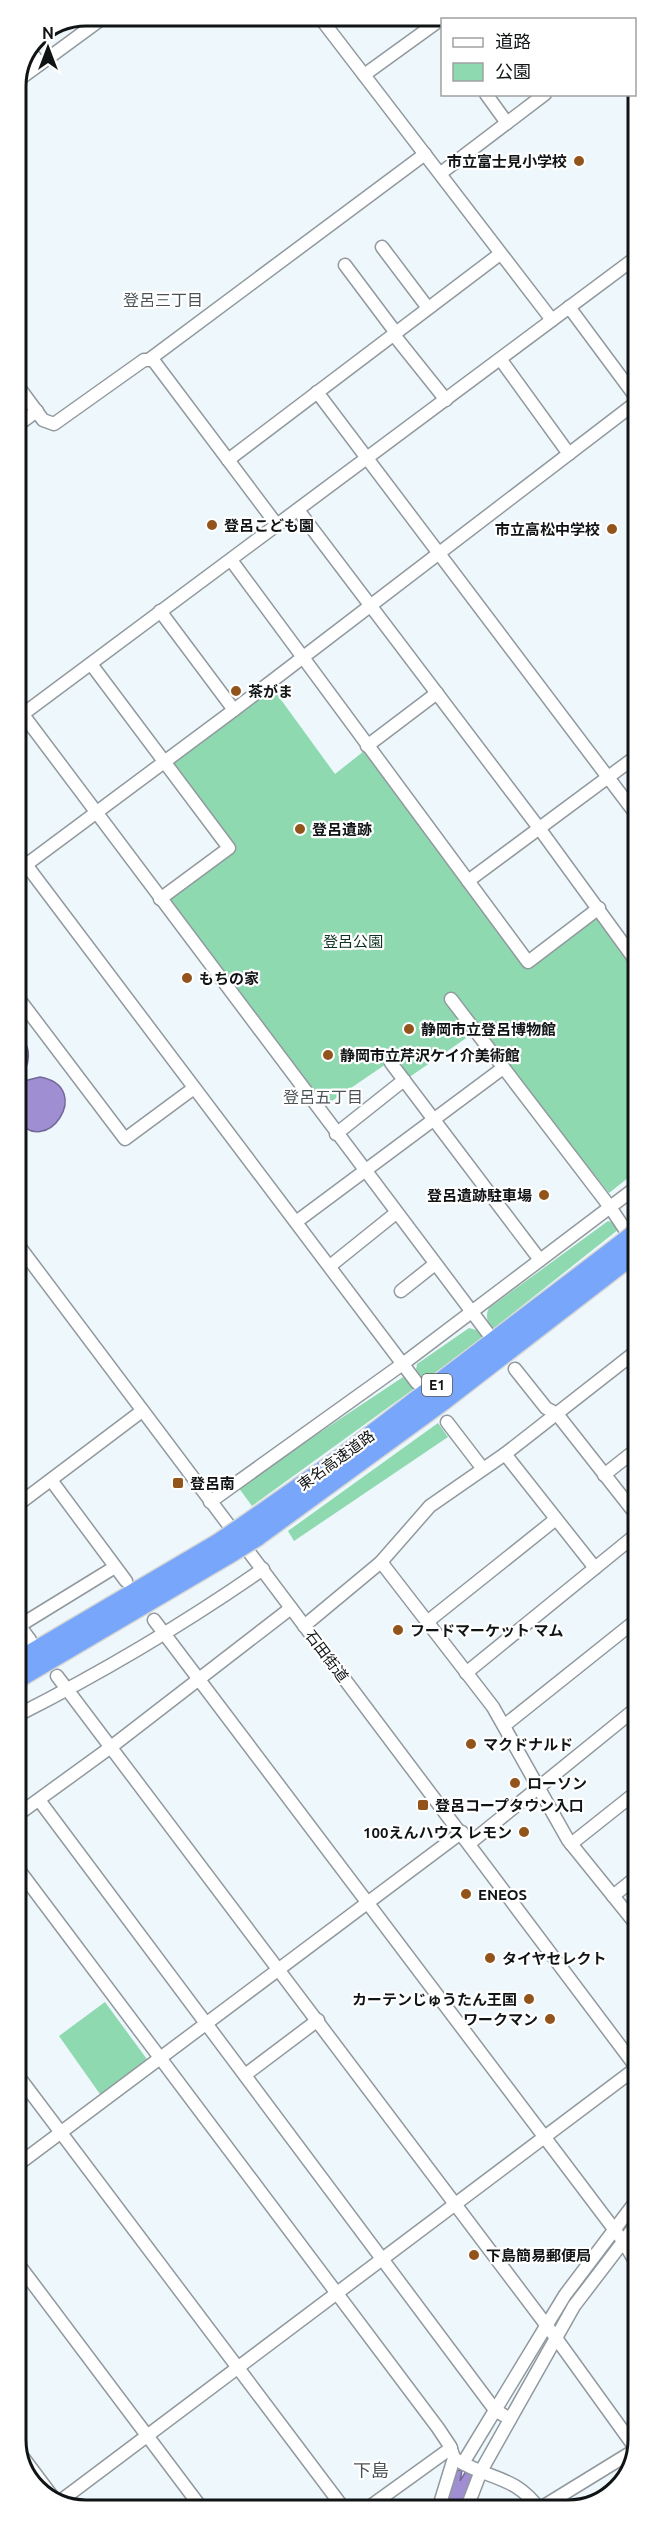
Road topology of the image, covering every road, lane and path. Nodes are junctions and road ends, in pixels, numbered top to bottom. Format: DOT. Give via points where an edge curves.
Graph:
graph roads {
  1 [pos="91,26"];
  2 [pos="326,26"];
  3 [pos="431,26"];
  4 [pos="34,56"];
  5 [pos="40,64"];
  6 [pos="27,74"];
  7 [pos="364,75"];
  8 [pos="487,96"];
  9 [pos="542,96"];
  10 [pos="507,123"];
  11 [pos="426,153"];
  12 [pos="441,173"];
  13 [pos="382,247"];
  14 [pos="500,254"];
  15 [pos="628,263"];
  16 [pos="345,265"];
  17 [pos="569,307"];
  18 [pos="428,308"];
  19 [pos="552,321"];
  20 [pos="395,334"];
  21 [pos="150,359"];
  22 [pos="501,360"];
  23 [pos="628,387"];
  24 [pos="317,392"];
  25 [pos="26,396"];
  26 [pos="446,400"];
  27 [pos="628,408"];
  28 [pos="37,411"];
  29 [pos="26,419"];
  30 [pos="569,454"];
  31 [pos="368,458"];
  32 [pos="228,460"];
  33 [pos="298,510"];
  34 [pos="277,525"];
  35 [pos="438,553"];
  36 [pos="231,560"];
  37 [pos="370,604"];
  38 [pos="160,611"];
  39 [pos="301,657"];
  40 [pos="91,664"];
  41 [pos="437,693"];
  42 [pos="26,708"];
  43 [pos="234,710"];
  44 [pos="26,723"];
  45 [pos="367,746"];
  46 [pos="164,762"];
  47 [pos="628,762"];
  48 [pos="608,777"];
  49 [pos="628,804"];
  50 [pos="95,812"];
  51 [pos="539,828"];
  52 [pos="26,864"];
  53 [pos="468,881"];
  54 [pos="160,898"];
  55 [pos="599,908"];
  56 [pos="628,949"];
  57 [pos="451,999"];
  58 [pos="26,1009"];
  59 [pos="391,1064"];
  60 [pos="502,1068"];
  61 [pos="404,1080"];
  62 [pos="194,1088"];
  63 [pos="432,1118"];
  64 [pos="336,1134"];
  65 [pos="363,1170"];
  66 [pos="628,1194"];
  67 [pos="610,1207"];
  68 [pos="396,1213"];
  69 [pos="296,1222"];
  70 [pos="628,1234"];
  71 [pos="628,1251"];
  72 [pos="26,1255"];
  73 [pos="540,1260"];
  74 [pos="435,1264"];
  75 [pos="330,1266"];
  76 [pos="401,1291"];
  77 [pos="472,1312"];
  78 [pos="487,1332"];
  79 [pos="628,1358"];
  80 [pos="404,1363"];
  81 [pos="515,1368"];
  82 [pos="417,1383"];
  83 [pos="142,1411"];
  84 [pos="557,1414"];
  85 [pos="447,1422"];
  86 [pos="505,1454"];
  87 [pos="628,1456"];
  88 [pos="483,1469"];
  89 [pos="604,1475"];
  90 [pos="51,1479"];
  91 [pos="26,1498"];
  92 [pos="210,1502"];
  93 [pos="628,1504"];
  94 [pos="556,1519"];
  95 [pos="628,1542"];
  96 [pos="223,1549"];
  97 [pos="381,1562"];
  98 [pos="115,1567"];
  99 [pos="595,1568"];
  100 [pos="262,1569"];
  101 [pos="126,1581"];
  102 [pos="291,1608"];
  103 [pos="26,1619"];
  104 [pos="154,1620"];
  105 [pos="427,1622"];
  106 [pos="304,1626"];
  107 [pos="628,1627"];
  108 [pos="163,1632"];
  109 [pos="26,1635"];
  110 [pos="30,1640"];
  111 [pos="26,1657"];
  112 [pos="466,1673"];
  113 [pos="26,1674"];
  114 [pos="57,1676"];
  115 [pos="201,1678"];
  116 [pos="68,1690"];
  117 [pos="26,1711"];
  118 [pos="628,1715"];
  119 [pos="505,1725"];
  120 [pos="111,1747"];
  121 [pos="538,1789"];
  122 [pos="628,1799"];
  123 [pos="39,1800"];
  124 [pos="26,1809"];
  125 [pos="462,1832"];
  126 [pos="470,1843"];
  127 [pos="571,1844"];
  128 [pos="26,1879"];
  129 [pos="628,1884"];
  130 [pos="613,1896"];
  131 [pos="368,1902"];
  132 [pos="628,1914"];
  133 [pos="279,1969"];
  134 [pos="318,2020"];
  135 [pos="207,2024"];
  136 [pos="628,2055"];
  137 [pos="161,2059"];
  138 [pos="246,2075"];
  139 [pos="628,2075"];
  140 [pos="26,2087"];
  141 [pos="60,2134"];
  142 [pos="543,2137"];
  143 [pos="26,2159"];
  144 [pos="456,2204"];
  145 [pos="628,2211"];
  146 [pos="613,2229"];
  147 [pos="628,2235"];
  148 [pos="623,2241"];
  149 [pos="628,2249"];
  150 [pos="383,2258"];
  151 [pos="26,2274"];
  152 [pos="337,2292"];
  153 [pos="547,2325"];
  154 [pos="556,2338"];
  155 [pos="237,2367"];
  156 [pos="495,2410"];
  157 [pos="510,2419"];
  158 [pos="147,2435"];
  159 [pos="628,2440"];
  160 [pos="626,2455"];
  161 [pos="456,2456"];
  162 [pos="481,2471"];
  163 [pos="64,2496"];
  164 [pos="196,2500"];
  165 [pos="337,2500"];
  166 [pos="382,2500"];
  167 [pos="441,2500"];
  168 [pos="470,2500"];
  169 [pos="532,2500"];
  170 [pos="554,2500"];
  1 -- 5 [label="street"];
  2 -- 7 [label="street"];
  3 -- 7 [label="street"];
  4 -- 5 [label="street"];
  5 -- 6 [label="street"];
  7 -- 11 [label="street"];
  8 -- 10 [label="street"];
  9 -- 10 [label="street"];
  10 -- 12 [label="street"];
  11 -- 12 [label="street"];
  11 -- 21 [label="street"];
  12 -- 14 [label="street"];
  13 -- 18 [label="street"];
  14 -- 18 [label="street"];
  14 -- 19 [label="street"];
  15 -- 17 [label="street"];
  16 -- 20 [label="street"];
  17 -- 19 [label="street"];
  17 -- 23 [label="street"];
  18 -- 20 [label="street"];
  19 -- 22 [label="street"];
  20 -- 24 [label="street"];
  20 -- 26 [label="street"];
  21 -- 28 [label="street" via="60,422 49,423"];
  21 -- 32 [label="street"];
  22 -- 26 [label="street"];
  22 -- 30 [label="street"];
  24 -- 31 [label="street"];
  24 -- 32 [label="street"];
  25 -- 28 [label="street"];
  26 -- 31 [label="street"];
  27 -- 30 [label="street"];
  28 -- 29 [label="street"];
  30 -- 35 [label="street"];
  31 -- 33 [label="street"];
  31 -- 35 [label="street"];
  32 -- 34 [label="street"];
  33 -- 34 [label="street"];
  33 -- 37 [label="street"];
  34 -- 36 [label="street"];
  35 -- 37 [label="street"];
  35 -- 48 [label="street"];
  36 -- 38 [label="street"];
  36 -- 39 [label="street"];
  37 -- 39 [label="street"];
  37 -- 41 [label="street"];
  38 -- 40 [label="street"];
  38 -- 43 [label="street"];
  39 -- 43 [label="street"];
  39 -- 45 [label="street"];
  40 -- 42 [label="street"];
  40 -- 46 [label="street"];
  41 -- 45 [label="street"];
  41 -- 51 [label="street"];
  43 -- 46 [label="street"];
  44 -- 50 [label="street"];
  45 -- 53 [label="street"];
  46 -- 50 [label="street"];
  46 -- 54 [label="street" via="229,848"];
  47 -- 48 [label="street"];
  48 -- 49 [label="street"];
  48 -- 51 [label="street"];
  50 -- 52 [label="street"];
  50 -- 54 [label="street"];
  51 -- 53 [label="street"];
  51 -- 55 [label="street"];
  52 -- 62 [label="street"];
  53 -- 55 [label="street" via="528,962"];
  54 -- 64 [label="street"];
  55 -- 56 [label="street"];
  57 -- 60 [label="street"];
  58 -- 62 [label="street" via="125,1139"];
  59 -- 61 [label="street"];
  60 -- 63 [label="street"];
  60 -- 67 [label="street"];
  61 -- 63 [label="street"];
  61 -- 64 [label="street"];
  62 -- 69 [label="street"];
  63 -- 65 [label="street"];
  63 -- 73 [label="street"];
  64 -- 65 [label="street"];
  65 -- 68 [label="street"];
  65 -- 69 [label="street"];
  66 -- 67 [label="street"];
  67 -- 70 [label="street"];
  67 -- 73 [label="street"];
  68 -- 74 [label="street"];
  68 -- 75 [label="street"];
  69 -- 75 [label="street"];
  71 -- 96 [label="highway, 東名高速道路 / E1, bridge" via="442,1402"];
  72 -- 83 [label="street, 石田街道"];
  73 -- 77 [label="street"];
  74 -- 76 [label="street"];
  74 -- 77 [label="street"];
  75 -- 80 [label="street"];
  77 -- 78 [label="street"];
  77 -- 80 [label="street"];
  79 -- 84 [label="street"];
  80 -- 82 [label="street"];
  80 -- 92 [label="street"];
  81 -- 84 [label="street" via="546,1408"];
  83 -- 90 [label="street"];
  83 -- 92 [label="street, 石田街道"];
  84 -- 86 [label="street"];
  84 -- 89 [label="street"];
  85 -- 88 [label="street"];
  86 -- 88 [label="street"];
  86 -- 94 [label="street"];
  87 -- 89 [label="street"];
  88 -- 97 [label="street" via="430,1506"];
  89 -- 93 [label="street"];
  90 -- 91 [label="street"];
  90 -- 98 [label="street"];
  92 -- 100 [label="street, 石田街道"];
  94 -- 99 [label="street"];
  94 -- 105 [label="street"];
  95 -- 99 [label="street"];
  96 -- 111 [label="highway, 東名高速道路 / E1"];
  96 -- 113 [label="highway, 東名高速道路 / E1"];
  97 -- 105 [label="street"];
  97 -- 106 [label="street"];
  98 -- 101 [label="street"];
  98 -- 103 [label="street"];
  99 -- 112 [label="street"];
  100 -- 102 [label="street, 石田街道"];
  100 -- 108 [label="street"];
  102 -- 106 [label="street, 石田街道"];
  102 -- 115 [label="street"];
  104 -- 108 [label="street"];
  105 -- 112 [label="street"];
  106 -- 125 [label="street, 石田街道"];
  107 -- 119 [label="street"];
  108 -- 115 [label="street"];
  108 -- 116 [label="street"];
  109 -- 110 [label="street"];
  112 -- 119 [label="street"];
  114 -- 116 [label="street"];
  115 -- 120 [label="street"];
  115 -- 131 [label="street"];
  116 -- 117 [label="street"];
  116 -- 120 [label="street"];
  118 -- 121 [label="street"];
  119 -- 121 [label="street"];
  120 -- 123 [label="street"];
  120 -- 133 [label="street"];
  121 -- 126 [label="street"];
  121 -- 127 [label="street"];
  122 -- 127 [label="street"];
  123 -- 124 [label="street"];
  123 -- 135 [label="street"];
  125 -- 126 [label="street, 石田街道"];
  125 -- 131 [label="street"];
  126 -- 136 [label="street, 石田街道"];
  127 -- 130 [label="street"];
  128 -- 137 [label="street"];
  129 -- 130 [label="street"];
  130 -- 132 [label="street"];
  131 -- 133 [label="street"];
  131 -- 142 [label="street"];
  133 -- 134 [label="street"];
  133 -- 135 [label="street"];
  134 -- 138 [label="street"];
  134 -- 144 [label="street"];
  135 -- 137 [label="street"];
  135 -- 138 [label="street"];
  137 -- 141 [label="street"];
  137 -- 152 [label="street"];
  138 -- 150 [label="street"];
  139 -- 142 [label="street"];
  140 -- 141 [label="street"];
  141 -- 143 [label="street"];
  141 -- 155 [label="street"];
  142 -- 144 [label="street"];
  142 -- 146 [label="street"];
  144 -- 150 [label="street"];
  144 -- 153 [label="street"];
  145 -- 146 [label="street"];
  146 -- 148 [label="street"];
  146 -- 153 [label="street"];
  147 -- 148 [label="street"];
  148 -- 149 [label="street"];
  148 -- 154 [label="street" via="574,2306"];
  150 -- 152 [label="street"];
  150 -- 156 [label="street"];
  151 -- 158 [label="street"];
  152 -- 155 [label="street"];
  152 -- 161 [label="street"];
  153 -- 154 [label="street"];
  153 -- 156 [label="street"];
  154 -- 157 [label="street"];
  154 -- 159 [label="street"];
  155 -- 158 [label="street"];
  155 -- 165 [label="street"];
  156 -- 157 [label="street"];
  156 -- 161 [label="street"];
  157 -- 162 [label="street"];
  158 -- 163 [label="street"];
  158 -- 164 [label="street"];
  160 -- 170 [label="street"];
  161 -- 162 [label="street"];
  161 -- 166 [label="street"];
  161 -- 167 [label="street"];
  162 -- 168 [label="street"];
  162 -- 169 [label="street" via="515,2484"];
}
